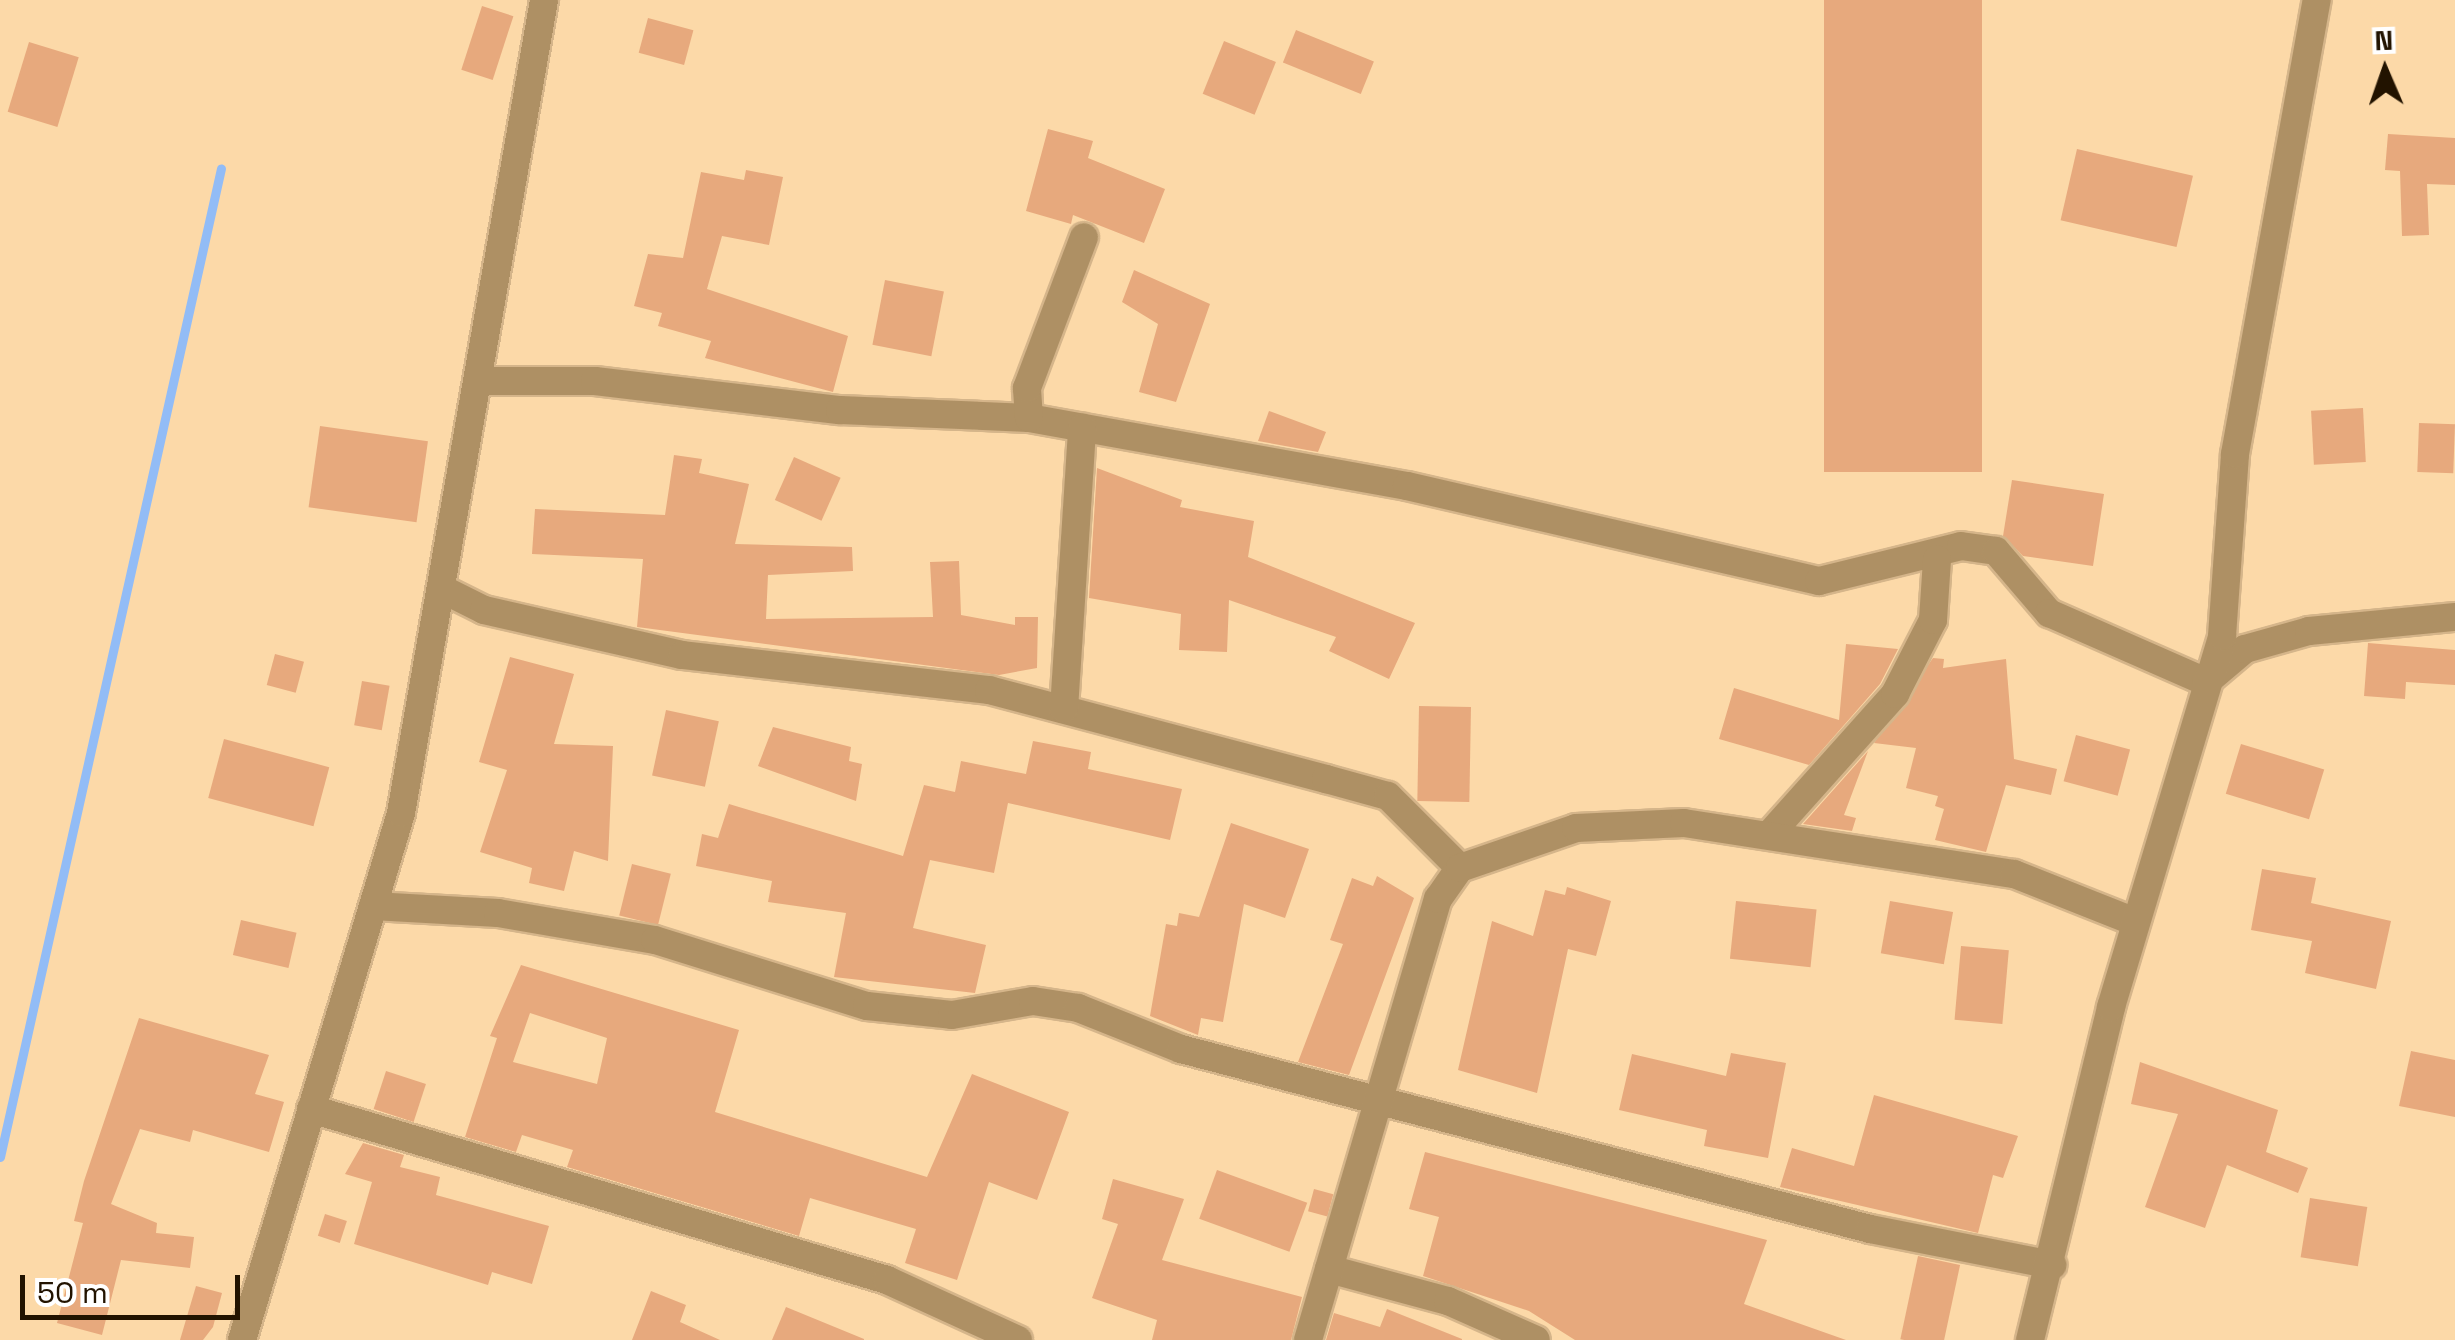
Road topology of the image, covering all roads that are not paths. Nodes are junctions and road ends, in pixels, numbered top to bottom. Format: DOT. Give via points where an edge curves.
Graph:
graph roads {
  1 [pos="544,0"];
  2 [pos="2317,0"];
  3 [pos="1084,237"];
  4 [pos="482,382"];
  5 [pos="1029,418"];
  6 [pos="1082,428"];
  7 [pos="1937,558"];
  8 [pos="446,591"];
  9 [pos="2455,618"];
  10 [pos="2206,682"];
  11 [pos="1064,709"];
  12 [pos="1770,834"];
  13 [pos="1460,868"];
  14 [pos="373,906"];
  15 [pos="2135,922"];
  16 [pos="1386,1096"];
  17 [pos="312,1109"];
  18 [pos="2052,1264"];
  19 [pos="1329,1269"];
  20 [pos="242,1340"];
  21 [pos="1018,1340"];
  22 [pos="1308,1340"];
  23 [pos="1536,1340"];
  24 [pos="2030,1340"];
  1 -- 4 [label="street"];
  2 -- 10 [label="street" via="2235,454 2222,636"];
  3 -- 5 [label="street" via="1027,388"];
  4 -- 5 [label="street" via="595,381 840,410"];
  4 -- 8 [label="street"];
  5 -- 6 [label="street"];
  6 -- 7 [label="street" via="1407,486 1818,581"];
  6 -- 11 [label="street"];
  7 -- 10 [label="street" via="1961,546 1996,551 2049,612"];
  7 -- 12 [label="street" via="1933,620 1896,694"];
  8 -- 11 [label="street" via="484,610 682,656 989,690"];
  8 -- 14 [label="street"];
  9 -- 10 [label="street" via="2309,631 2245,648"];
  10 -- 15 [label="street"];
  11 -- 13 [label="street" via="1388,796"];
  12 -- 13 [label="street" via="1684,822 1576,828"];
  12 -- 15 [label="street" via="2014,874"];
  13 -- 16 [label="street" via="1438,899"];
  14 -- 16 [label="street" via="498,913 654,940 867,1006 952,1015 1032,1001 1078,1008 1182,1048"];
  14 -- 17 [label="street"];
  15 -- 18 [label="street"];
  16 -- 18 [label="street" via="1870,1229"];
  16 -- 19 [label="street"];
  17 -- 20 [label="street"];
  17 -- 21 [label="street" via="887,1280"];
  18 -- 24 [label="street"];
  19 -- 22 [label="street"];
  19 -- 23 [label="street" via="1448,1301"];
}
